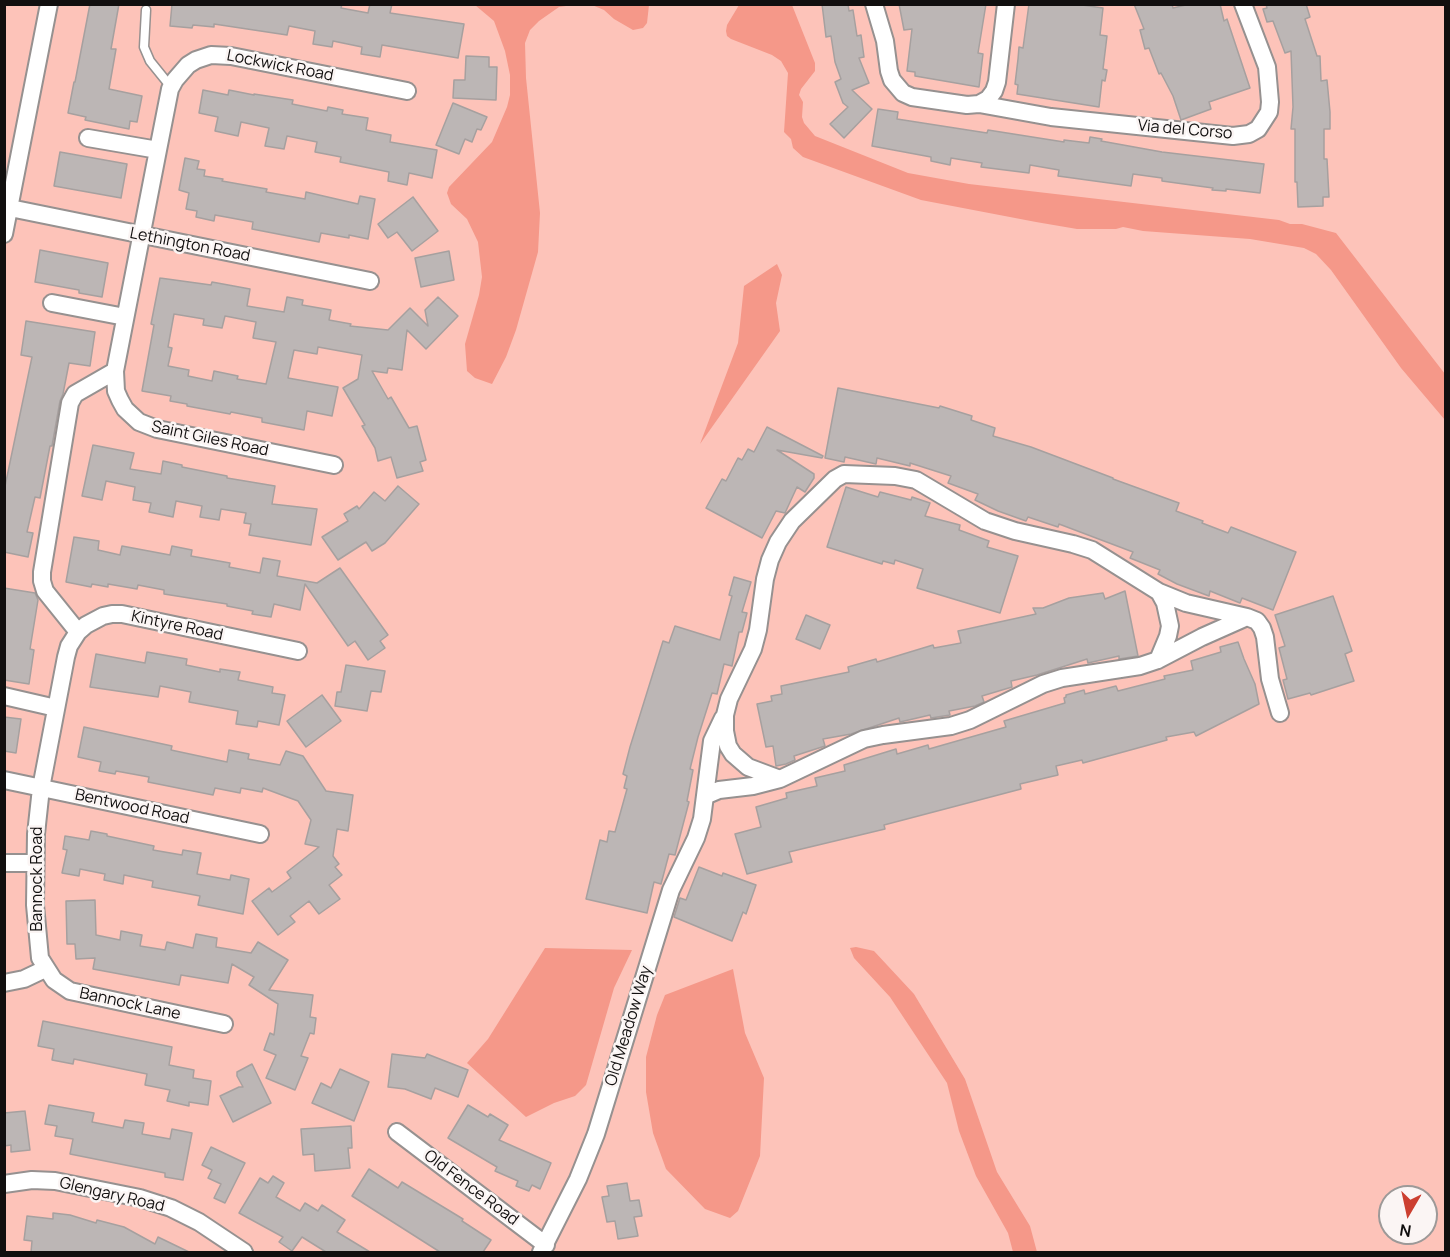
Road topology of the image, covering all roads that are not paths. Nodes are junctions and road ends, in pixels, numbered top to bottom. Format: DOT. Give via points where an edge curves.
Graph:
graph roads {
  1 [pos="49,4"];
  2 [pos="874,4"];
  3 [pos="1006,4"];
  4 [pos="1243,4"];
  5 [pos="146,10"];
  6 [pos="171,87"];
  7 [pos="407,91"];
  8 [pos="979,104"];
  9 [pos="88,138"];
  10 [pos="158,150"];
  11 [pos="10,208"];
  12 [pos="4,234"];
  13 [pos="141,235"];
  14 [pos="370,281"];
  15 [pos="52,303"];
  16 [pos="125,317"];
  17 [pos="115,371"];
  18 [pos="334,465"];
  19 [pos="1159,592"];
  20 [pos="1247,617"];
  21 [pos="78,632"];
  22 [pos="298,651"];
  23 [pos="1158,660"];
  24 [pos="4,696"];
  25 [pos="56,708"];
  26 [pos="1280,713"];
  27 [pos="725,715"];
  28 [pos="780,779"];
  29 [pos="4,780"];
  30 [pos="41,788"];
  31 [pos="705,796"];
  32 [pos="260,834"];
  33 [pos="4,863"];
  34 [pos="35,863"];
  35 [pos="45,969"];
  36 [pos="4,983"];
  37 [pos="224,1024"];
  38 [pos="397,1132"];
  39 [pos="4,1185"];
  40 [pos="544,1249"];
  41 [pos="244,1252"];
  1 -- 11 [label="street"];
  2 -- 8 [label="street" via="889,71 903,93"];
  3 -- 8 [label="street" via="997,82 988,99"];
  4 -- 8 [label="street, Via del Corso" via="1267,67 1270,102 1265,121 1249,134 1233,136 1051,117"];
  5 -- 6 [label="lane" via="144,47"];
  6 -- 7 [label="street, Lockwick Road" via="188,66 221,54"];
  6 -- 10 [label="street, Lockwick Road"];
  9 -- 10 [label="street"];
  10 -- 13 [label="street, Lockwick Road"];
  11 -- 12 [label="street"];
  11 -- 13 [label="street, Lethington Road"];
  13 -- 14 [label="street, Lethington Road"];
  13 -- 16 [label="street, Saint Giles Road"];
  15 -- 16 [label="street"];
  16 -- 17 [label="street, Saint Giles Road"];
  17 -- 18 [label="street, Saint Giles Road" via="120,400 131,416 148,426"];
  17 -- 21 [label="street" via="75,394 70,403 42,581 45,591"];
  19 -- 20 [label="street, Old Meadow Way" via="1186,603"];
  19 -- 23 [label="street" via="1170,626"];
  19 -- 27 [label="street, Old Meadow Way" via="1092,550 1004,528 916,480 844,474 835,478 792,521 778,542 765,579 753,649"];
  20 -- 23 [label="street"];
  20 -- 26 [label="street" via="1262,628"];
  21 -- 22 [label="street, Kintyre Road" via="94,620 122,614"];
  21 -- 25 [label="street" via="69,646"];
  23 -- 28 [label="street" via="1043,684 951,726 864,739"];
  24 -- 25 [label="street"];
  25 -- 30 [label="street"];
  27 -- 28 [label="street, Old Meadow Way" via="725,732 733,754 748,767"];
  27 -- 31 [label="street, Old Meadow Way" via="712,741"];
  28 -- 31 [label="street"];
  29 -- 30 [label="street, Bentwood Road"];
  30 -- 32 [label="street, Bentwood Road"];
  30 -- 34 [label="street, Bannock Road"];
  31 -- 40 [label="street, Old Meadow Way" via="696,838 671,891 596,1134"];
  33 -- 34 [label="street"];
  34 -- 35 [label="street, Bannock Road" via="38,949"];
  35 -- 36 [label="street"];
  35 -- 37 [label="street, Bannock Lane" via="62,986 80,994"];
  38 -- 40 [label="street, Old Fence Road"];
  39 -- 41 [label="street, Glengary Road" via="55,1181 140,1198 199,1222"];
}
